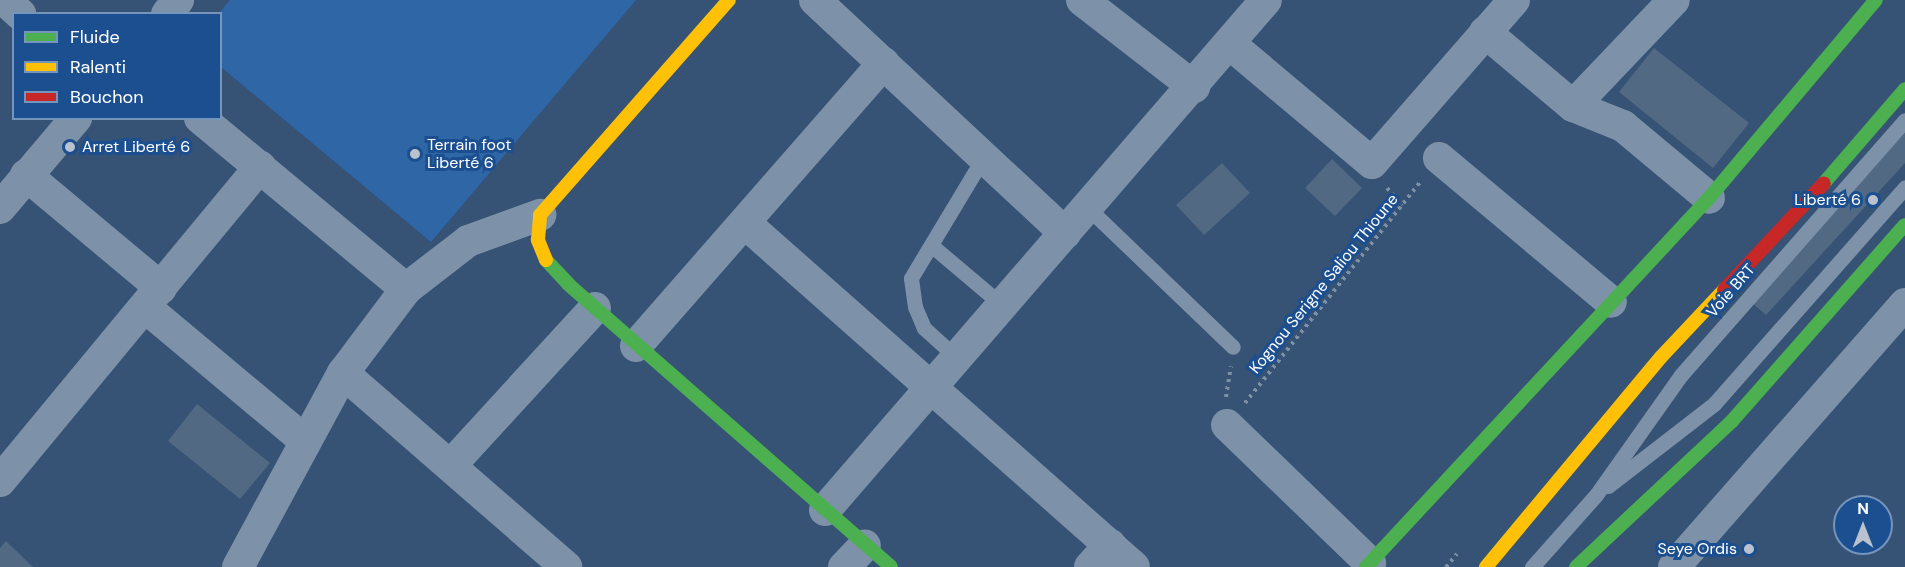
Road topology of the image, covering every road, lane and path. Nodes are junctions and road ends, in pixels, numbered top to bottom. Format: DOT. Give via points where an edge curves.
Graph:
graph roads {
  1 [pos="4,0"];
  2 [pos="178,0"];
  3 [pos="729,0"];
  4 [pos="814,0"];
  5 [pos="1082,0"];
  6 [pos="1266,0"];
  7 [pos="1514,0"];
  8 [pos="1674,0"];
  9 [pos="1876,0"];
  10 [pos="18,12"];
  11 [pos="169,12"];
  12 [pos="1485,32"];
  13 [pos="1230,44"];
  14 [pos="884,63"];
  15 [pos="1194,87"];
  16 [pos="1905,89"];
  17 [pos="1573,106"];
  18 [pos="74,120"];
  19 [pos="202,120"];
  20 [pos="1905,120"];
  21 [pos="985,155"];
  22 [pos="1439,158"];
  23 [pos="261,167"];
  24 [pos="16,176"];
  25 [pos="1905,187"];
  26 [pos="1709,198"];
  27 [pos="1087,207"];
  28 [pos="0,208"];
  29 [pos="540,215"];
  30 [pos="745,223"];
  31 [pos="1905,225"];
  32 [pos="1065,233"];
  33 [pos="931,245"];
  34 [pos="406,290"];
  35 [pos="153,298"];
  36 [pos="1611,302"];
  37 [pos="1905,304"];
  38 [pos="1002,305"];
  39 [pos="596,308"];
  40 [pos="636,346"];
  41 [pos="1233,347"];
  42 [pos="957,358"];
  43 [pos="343,373"];
  44 [pos="932,388"];
  45 [pos="1229,423"];
  46 [pos="305,441"];
  47 [pos="451,465"];
  48 [pos="0,481"];
  49 [pos="1596,495"];
  50 [pos="825,510"];
  51 [pos="865,545"];
  52 [pos="1100,556"];
  53 [pos="1368,565"];
  54 [pos="238,567"];
  55 [pos="566,567"];
  56 [pos="844,567"];
  57 [pos="891,567"];
  58 [pos="1134,567"];
  59 [pos="1486,567"];
  60 [pos="1532,567"];
  61 [pos="1576,567"];
  62 [pos="1674,567"];
  1 -- 10 [label="street"];
  2 -- 11 [label="street"];
  3 -- 29 [label="street"];
  4 -- 14 [label="street"];
  5 -- 15 [label="street"];
  6 -- 13 [label="street"];
  7 -- 12 [label="street"];
  8 -- 17 [label="street"];
  9 -- 26 [label="street"];
  12 -- 13 [label="street" via="1372,162"];
  12 -- 17 [label="street"];
  13 -- 15 [label="street"];
  14 -- 21 [label="street"];
  14 -- 30 [label="street"];
  15 -- 27 [label="street"];
  16 -- 59 [label="street" via="1802,208 1661,357"];
  17 -- 26 [label="street" via="1623,126"];
  18 -- 24 [label="street"];
  19 -- 23 [label="street"];
  20 -- 49 [label="lane, Voie BRT" via="1681,375"];
  21 -- 32 [label="street"];
  21 -- 33 [label="lane"];
  22 -- 36 [label="street"];
  22 -- 45 [label="path, Kognou Serigne Saliou Thioune"];
  23 -- 34 [label="street"];
  23 -- 35 [label="street"];
  24 -- 28 [label="street"];
  24 -- 35 [label="street"];
  25 -- 49 [label="lane, Voie BRT" via="1714,404"];
  26 -- 36 [label="street"];
  27 -- 32 [label="street"];
  27 -- 41 [label="lane"];
  29 -- 34 [label="street" via="468,241"];
  29 -- 39 [label="street" via="538,240 547,261"];
  30 -- 40 [label="street"];
  30 -- 44 [label="street"];
  31 -- 61 [label="street" via="1732,420"];
  32 -- 38 [label="street"];
  33 -- 38 [label="lane"];
  33 -- 42 [label="lane" via="911,278 915,307 924,328"];
  34 -- 43 [label="street"];
  35 -- 46 [label="street"];
  35 -- 48 [label="street"];
  36 -- 53 [label="street"];
  37 -- 62 [label="street"];
  38 -- 42 [label="street"];
  39 -- 40 [label="street"];
  39 -- 47 [label="street"];
  40 -- 50 [label="street"];
  41 -- 45 [label="path" via="1225,400"];
  42 -- 44 [label="street"];
  43 -- 46 [label="street"];
  43 -- 47 [label="street"];
  44 -- 50 [label="street"];
  44 -- 52 [label="street"];
  45 -- 53 [label="street"];
  46 -- 54 [label="street"];
  47 -- 55 [label="street"];
  49 -- 60 [label="lane, Voie BRT"];
  50 -- 51 [label="street"];
  51 -- 56 [label="street"];
  51 -- 57 [label="street"];
  52 -- 58 [label="street"];
}
